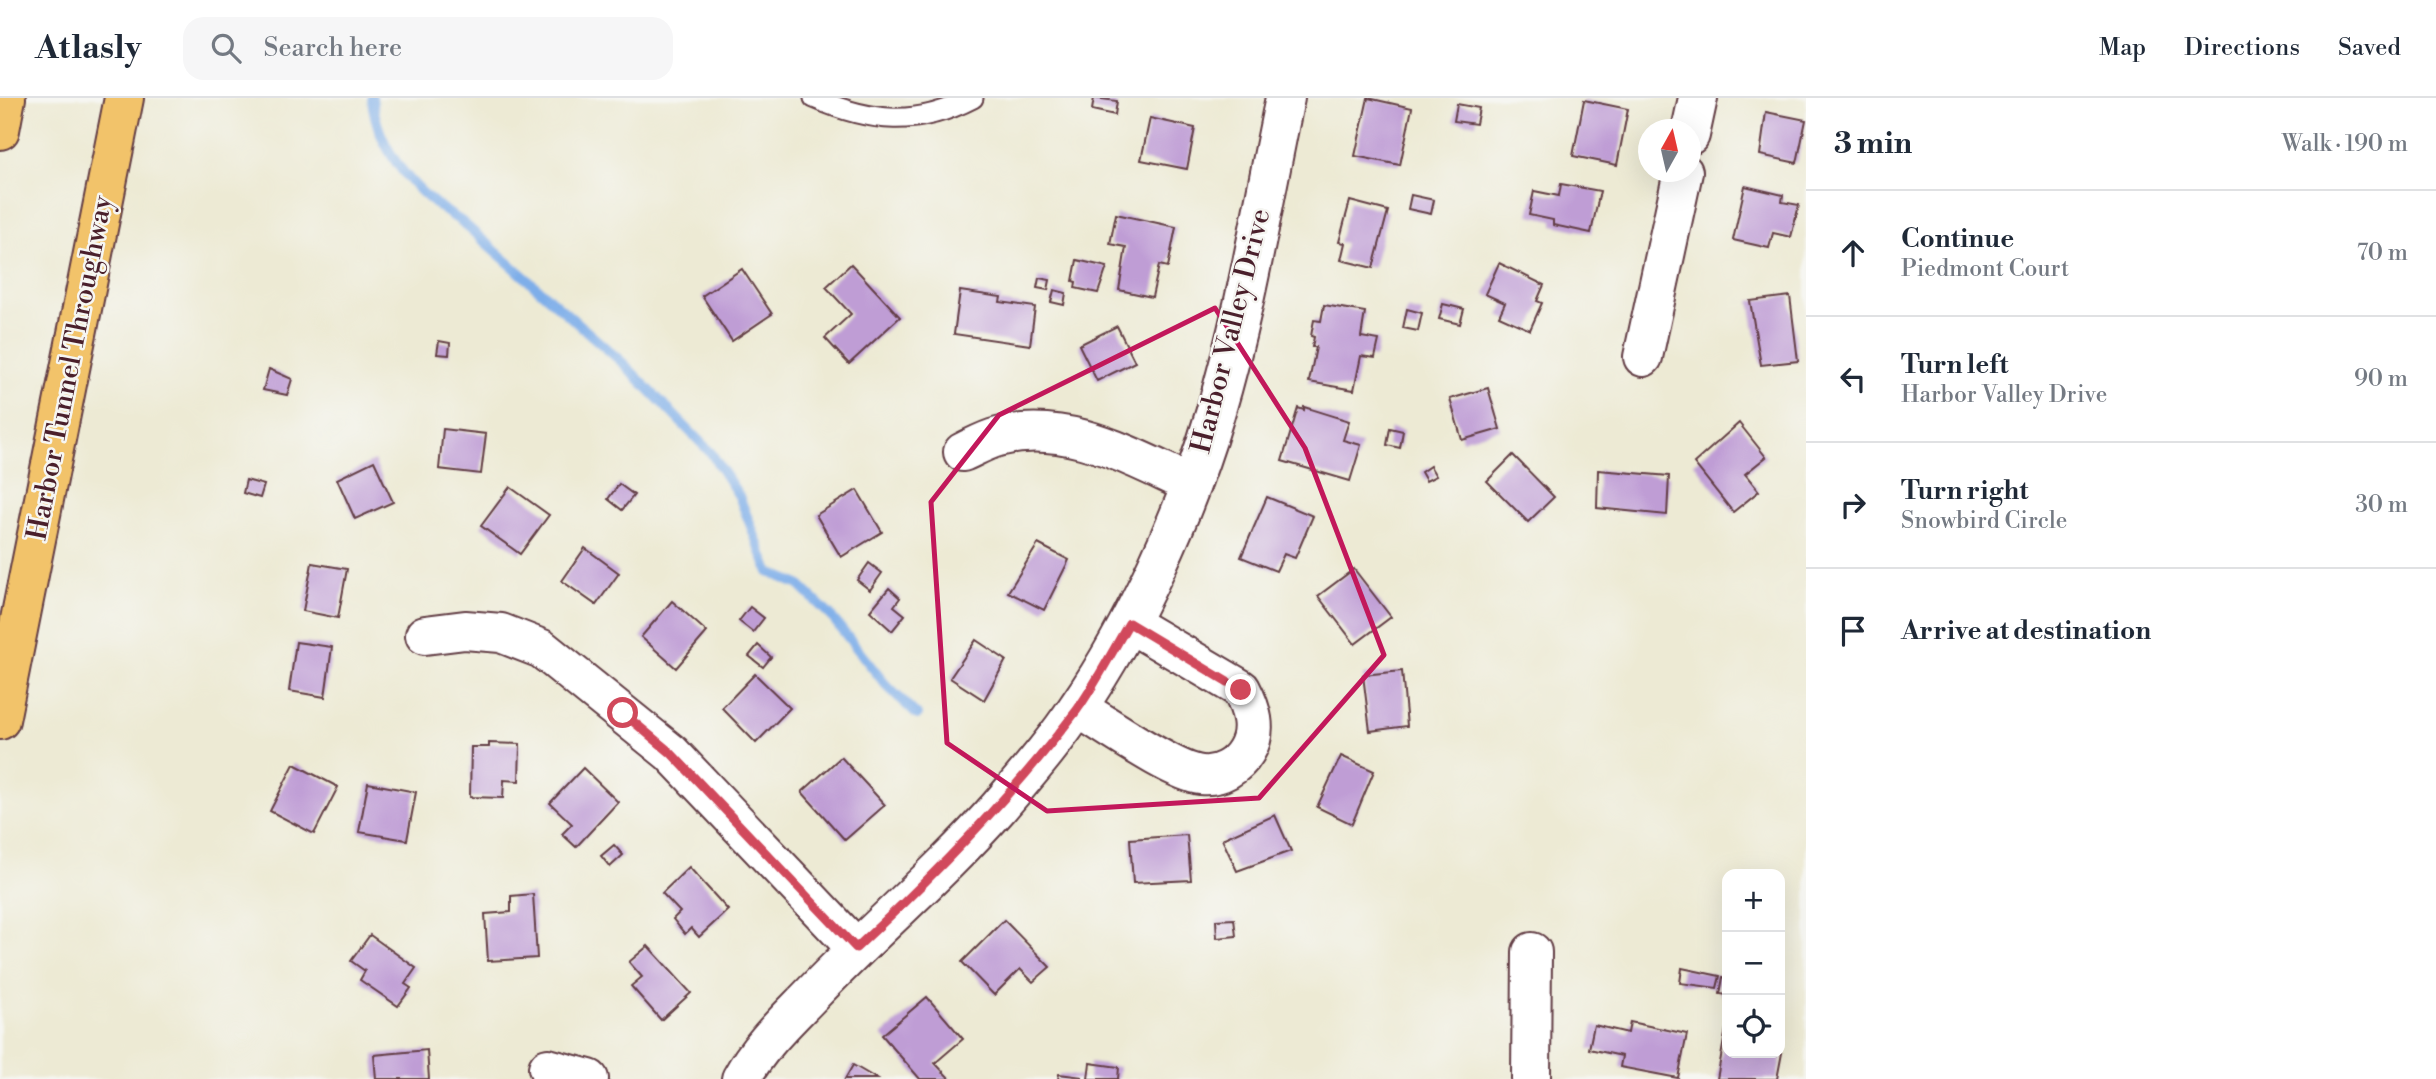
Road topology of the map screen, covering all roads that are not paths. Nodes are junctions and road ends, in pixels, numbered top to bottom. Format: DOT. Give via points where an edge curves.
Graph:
graph roads {
  1 [pos="6,98"];
  2 [pos="124,98"];
  3 [pos="814,98"];
  4 [pos="973,98"];
  5 [pos="1285,98"];
  6 [pos="1698,98"];
  7 [pos="1693,119"];
  8 [pos="0,130"];
  9 [pos="1681,182"];
  10 [pos="1643,357"];
  11 [pos="963,452"];
  12 [pos="1191,484"];
  13 [pos="1129,623"];
  14 [pos="425,635"];
  15 [pos="1078,708"];
  16 [pos="0,720"];
  17 [pos="856,948"];
  18 [pos="1532,952"];
  19 [pos="548,1068"];
  20 [pos="589,1079"];
  21 [pos="741,1079"];
  22 [pos="1531,1079"];
  1 -- 8 [label="highway"];
  2 -- 16 [label="highway, Harbor Tunnel Throughway"];
  3 -- 4 [label="lane" via="879,117 913,120"];
  5 -- 12 [label="street, Harbor Valley Drive" via="1236,332"];
  6 -- 7 [label="street"];
  9 -- 10 [label="street"];
  11 -- 12 [label="street" via="998,437 1041,433 1087,438"];
  12 -- 13 [label="street, Harbor Valley Drive"];
  13 -- 15 [label="street, Harbor Valley Drive"];
  13 -- 15 [label="street" via="1241,690 1254,726 1248,747 1236,765 1217,774 1200,775 1181,769"];
  14 -- 17 [label="street" via="465,630 501,633 542,649 671,753"];
  15 -- 17 [label="street, Harbor Valley Drive" via="933,878"];
  17 -- 21 [label="street, Harbor Valley Drive" via="780,1027"];
  18 -- 22 [label="street"];
  19 -- 20 [label="street"];
}
